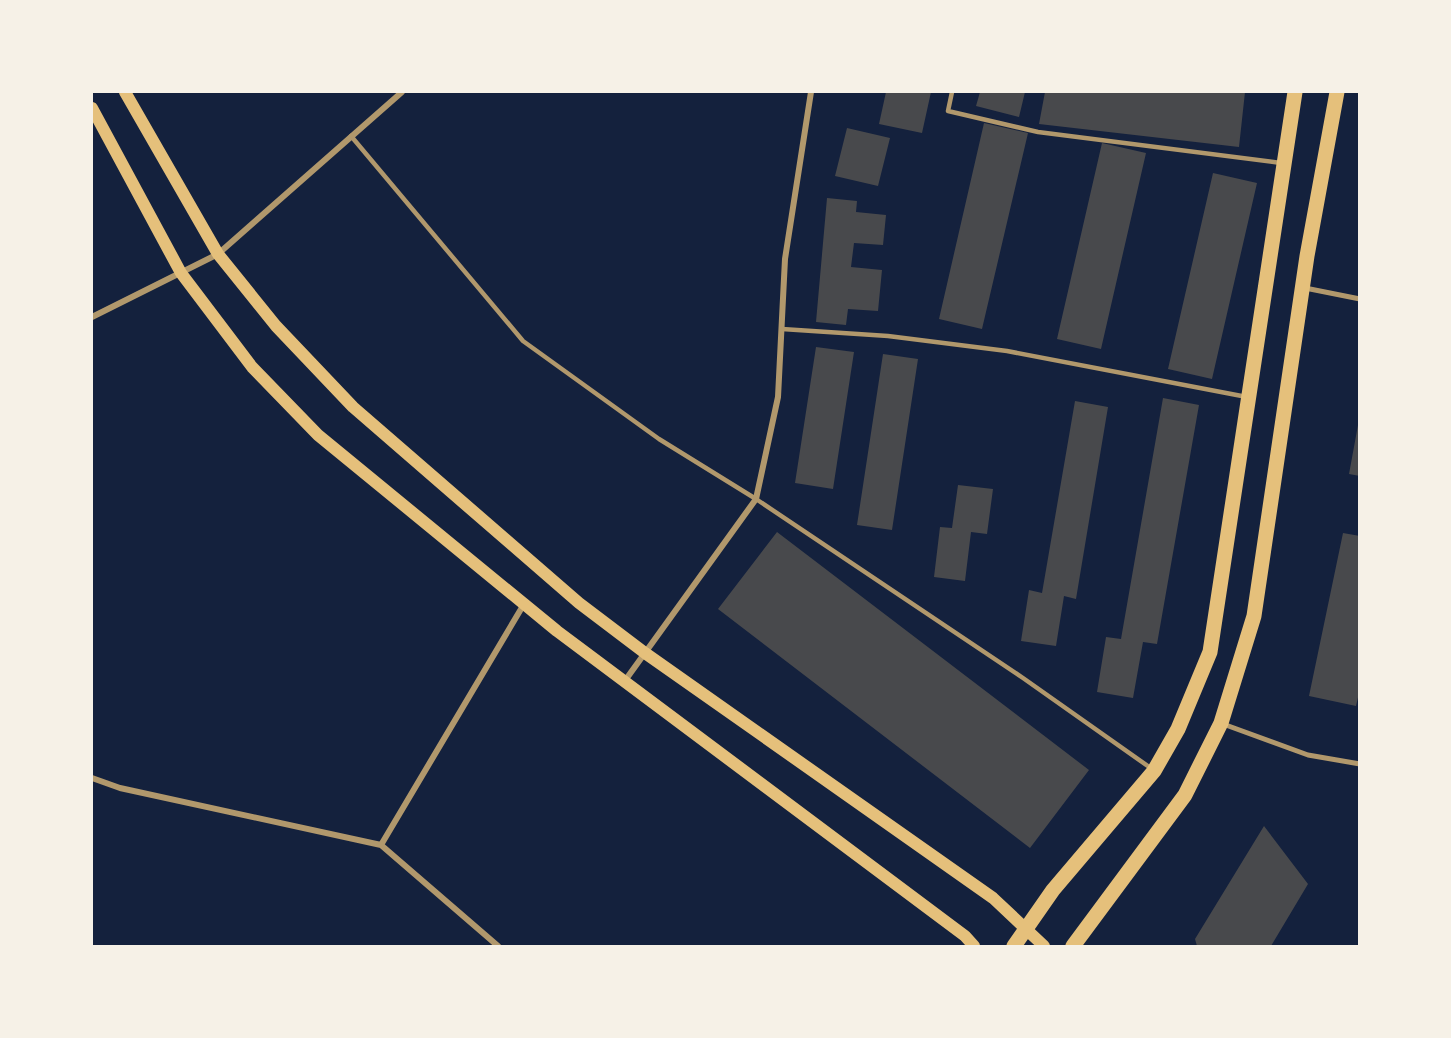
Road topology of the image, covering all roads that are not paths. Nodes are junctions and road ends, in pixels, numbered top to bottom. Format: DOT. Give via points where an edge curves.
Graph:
graph roads {
  1 [pos="126,92"];
  2 [pos="402,92"];
  3 [pos="811,92"];
  4 [pos="952,92"];
  5 [pos="1295,92"];
  6 [pos="1337,92"];
  7 [pos="92,108"];
  8 [pos="351,136"];
  9 [pos="1285,164"];
  10 [pos="218,254"];
  11 [pos="181,273"];
  12 [pos="1303,288"];
  13 [pos="1359,299"];
  14 [pos="92,317"];
  15 [pos="782,329"];
  16 [pos="1249,397"];
  17 [pos="756,499"];
  18 [pos="524,604"];
  19 [pos="645,653"];
  20 [pos="624,682"];
  21 [pos="1221,723"];
  22 [pos="1359,764"];
  23 [pos="1154,771"];
  24 [pos="92,778"];
  25 [pos="381,845"];
  26 [pos="1026,930"];
  27 [pos="498,946"];
  28 [pos="974,946"];
  29 [pos="1014,946"];
  30 [pos="1044,946"];
  31 [pos="1073,946"];
  1 -- 10 [label="main road"];
  2 -- 8 [label="street"];
  3 -- 15 [label="street" via="785,259"];
  4 -- 9 [label="lane" via="948,111 1038,132"];
  5 -- 9 [label="main road"];
  6 -- 12 [label="main road"];
  7 -- 11 [label="main road"];
  8 -- 10 [label="street"];
  8 -- 17 [label="lane" via="523,340 659,440"];
  9 -- 16 [label="main road"];
  10 -- 11 [label="street"];
  10 -- 19 [label="main road" via="276,326 353,407 579,603"];
  11 -- 14 [label="street"];
  11 -- 18 [label="main road" via="252,367 318,435"];
  12 -- 13 [label="street"];
  12 -- 21 [label="main road" via="1254,616"];
  15 -- 16 [label="lane" via="888,336 1007,351"];
  15 -- 17 [label="street" via="778,397"];
  16 -- 23 [label="main road" via="1210,652 1178,729"];
  17 -- 19 [label="street"];
  17 -- 23 [label="lane"];
  18 -- 20 [label="main road"];
  18 -- 25 [label="street"];
  19 -- 20 [label="street"];
  19 -- 26 [label="main road" via="993,898"];
  20 -- 28 [label="main road"];
  21 -- 22 [label="street" via="1308,755"];
  21 -- 31 [label="main road" via="1185,795"];
  23 -- 26 [label="main road" via="1053,890"];
  24 -- 25 [label="street" via="120,788"];
  25 -- 27 [label="street"];
  26 -- 29 [label="main road"];
  26 -- 30 [label="main road"];
}
